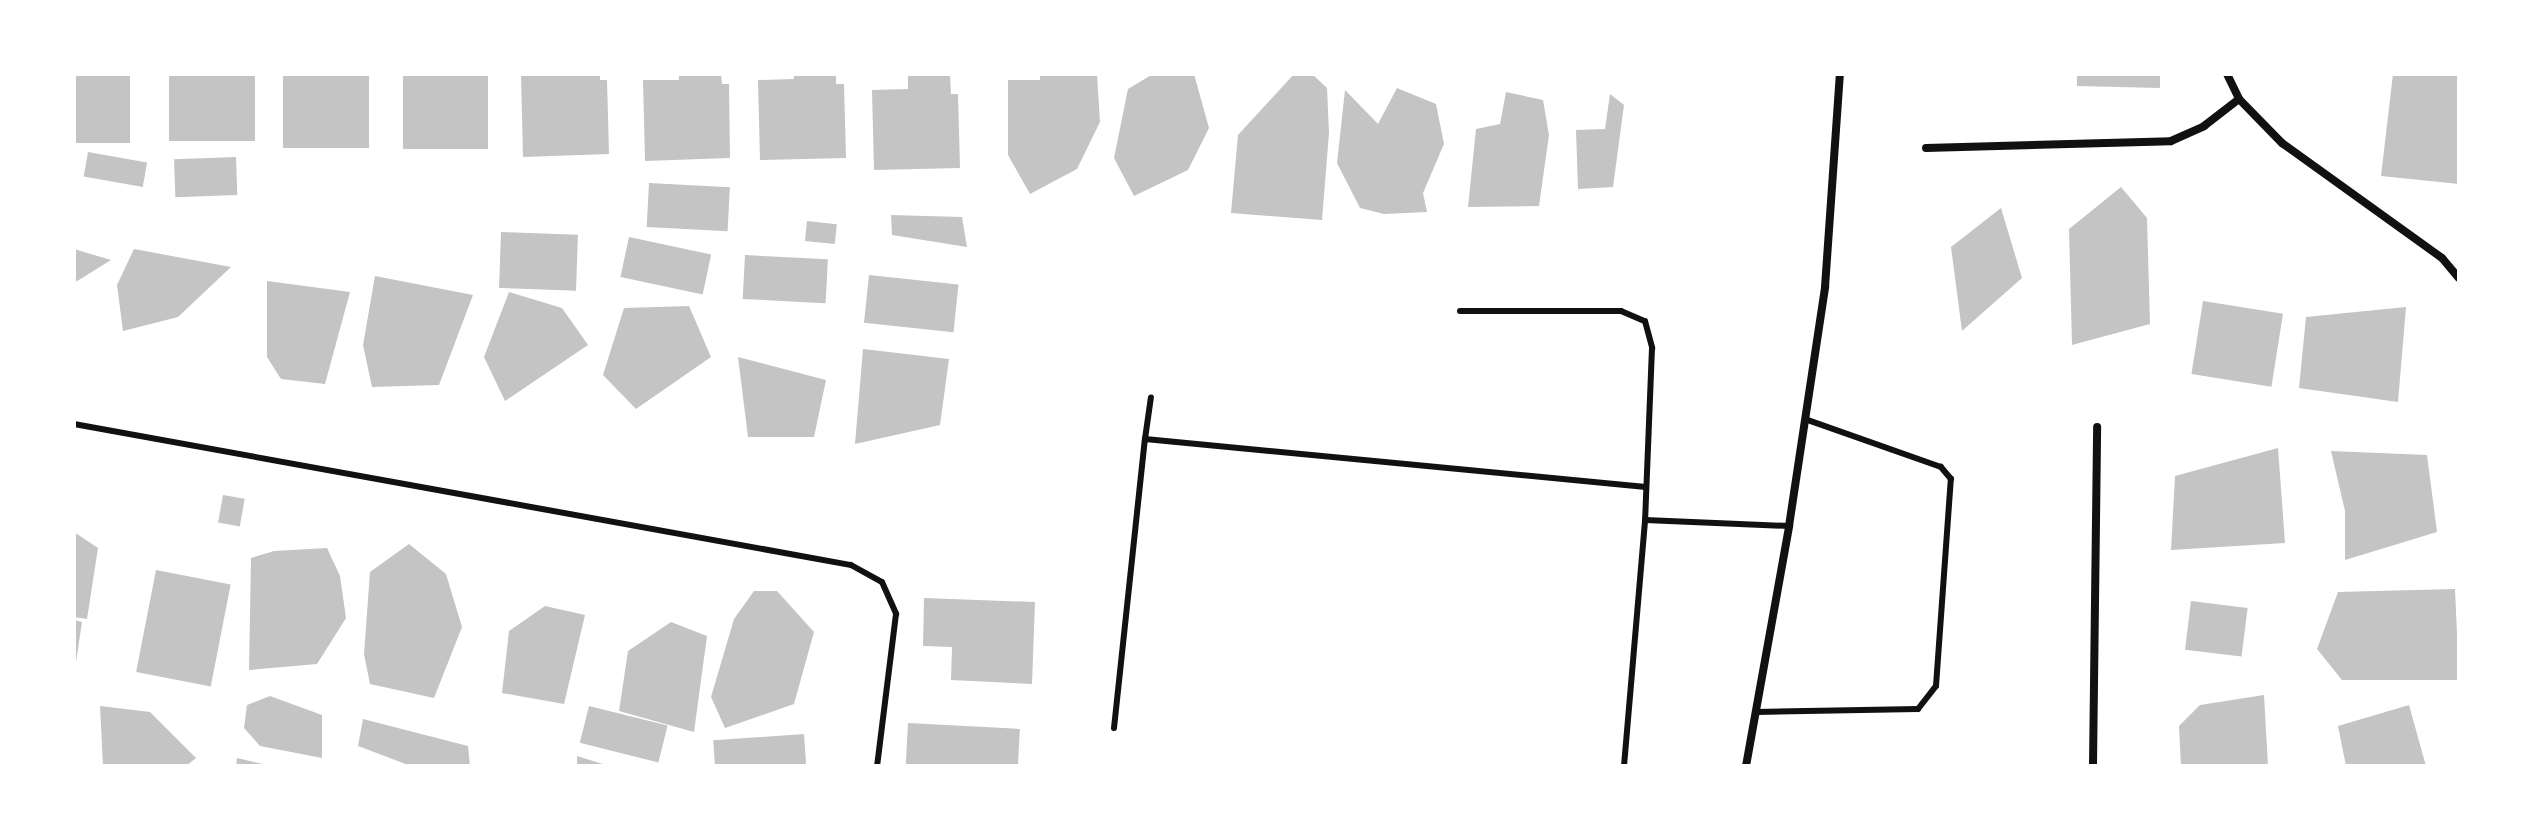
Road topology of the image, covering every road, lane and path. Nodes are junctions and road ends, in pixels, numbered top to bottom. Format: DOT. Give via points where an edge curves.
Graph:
graph roads {
  1 [pos="1840,74"];
  2 [pos="2227,74"];
  3 [pos="2239,99"];
  4 [pos="1926,148"];
  5 [pos="2459,278"];
  6 [pos="1460,311"];
  7 [pos="1151,397"];
  8 [pos="1805,419"];
  9 [pos="74,424"];
  10 [pos="2097,427"];
  11 [pos="1145,439"];
  12 [pos="1646,487"];
  13 [pos="1645,520"];
  14 [pos="1789,526"];
  15 [pos="1756,712"];
  16 [pos="1114,728"];
  17 [pos="877,766"];
  18 [pos="1624,766"];
  19 [pos="1746,766"];
  20 [pos="2093,766"];
  1 -- 8 [label="street" via="1825,287"];
  2 -- 3 [label="street"];
  3 -- 4 [label="street" via="2204,126 2171,141"];
  3 -- 5 [label="street" via="2282,143 2442,258"];
  6 -- 12 [label="lane" via="1621,311 1645,321 1652,348"];
  7 -- 11 [label="lane"];
  8 -- 14 [label="street"];
  8 -- 15 [label="lane" via="1941,467 1951,479 1936,686 1918,709"];
  9 -- 17 [label="lane" via="851,565 882,582 896,614"];
  10 -- 20 [label="street"];
  11 -- 12 [label="lane"];
  11 -- 16 [label="lane"];
  12 -- 13 [label="lane"];
  13 -- 14 [label="lane"];
  13 -- 18 [label="lane"];
  14 -- 15 [label="street"];
  15 -- 19 [label="street"];
}
